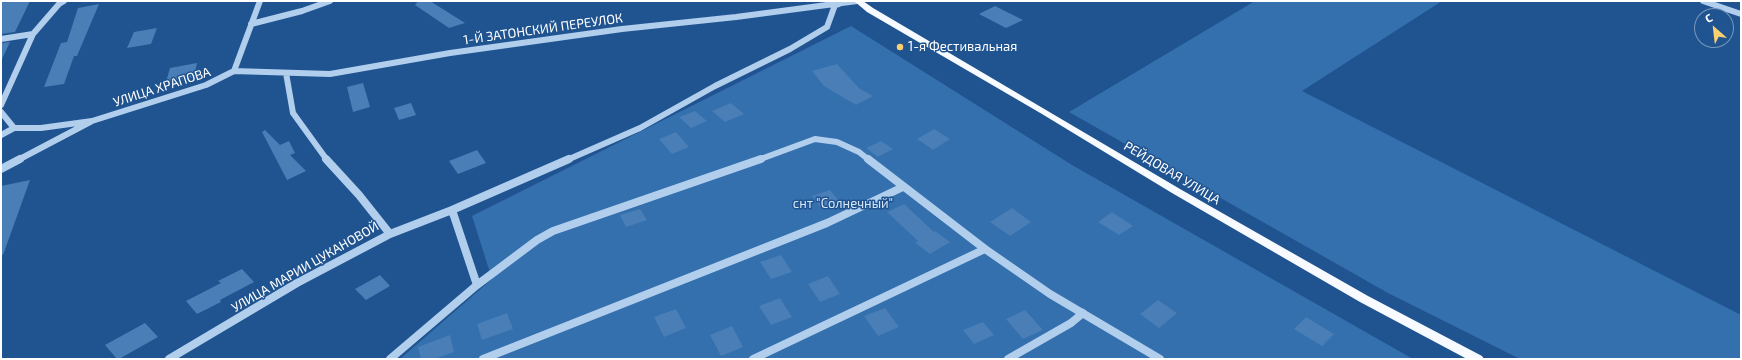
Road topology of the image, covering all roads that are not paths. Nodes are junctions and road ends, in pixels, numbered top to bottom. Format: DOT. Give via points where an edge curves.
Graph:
graph roads {
  1 [pos="64,1"];
  2 [pos="260,1"];
  3 [pos="330,1"];
  4 [pos="857,1"];
  5 [pos="1703,1"];
  6 [pos="835,5"];
  7 [pos="1741,14"];
  8 [pos="251,24"];
  9 [pos="32,34"];
  10 [pos="1,40"];
  11 [pos="234,71"];
  12 [pos="286,73"];
  13 [pos="1,105"];
  14 [pos="1,112"];
  15 [pos="92,121"];
  16 [pos="14,128"];
  17 [pos="1,135"];
  18 [pos="1,169"];
  19 [pos="903,187"];
  20 [pos="452,210"];
  21 [pos="390,234"];
  22 [pos="985,250"];
  23 [pos="477,285"];
  24 [pos="1083,313"];
  25 [pos="169,359"];
  26 [pos="390,359"];
  27 [pos="483,359"];
  28 [pos="753,359"];
  29 [pos="1008,359"];
  30 [pos="1160,359"];
  31 [pos="1478,359"];
  1 -- 9 [label="street"];
  2 -- 8 [label="street"];
  3 -- 8 [label="street"];
  4 -- 6 [label="street, 1-Й ЗАТОНСКИЙ ПЕРЕУЛОК"];
  4 -- 31 [label="main road, РЕЙДОВАЯ УЛИЦА" via="1176,191 1364,299"];
  5 -- 7 [label="street"];
  6 -- 12 [label="street, 1-Й ЗАТОНСКИЙ ПЕРЕУЛОК" via="622,29 450,53 330,74"];
  6 -- 20 [label="street" via="827,26 790,48 640,128"];
  8 -- 11 [label="street"];
  9 -- 10 [label="street"];
  9 -- 13 [label="street"];
  11 -- 12 [label="street, 1-Й ЗАТОНСКИЙ ПЕРЕУЛОК"];
  11 -- 15 [label="street, УЛИЦА ХРАПОВА" via="206,85"];
  12 -- 21 [label="street, УЛИЦА МАРИИ ЦУКАНОВОЙ" via="293,113 323,156"];
  14 -- 16 [label="street"];
  15 -- 16 [label="street" via="42,128"];
  15 -- 18 [label="street"];
  16 -- 17 [label="street"];
  19 -- 22 [label="street"];
  19 -- 23 [label="street" via="859,152 837,142 815,139 553,231"];
  19 -- 27 [label="street" via="827,224"];
  20 -- 21 [label="street"];
  20 -- 23 [label="street"];
  21 -- 25 [label="street, УЛИЦА МАРИИ ЦУКАНОВОЙ" via="297,284"];
  22 -- 24 [label="street"];
  22 -- 28 [label="street"];
  23 -- 26 [label="street"];
  24 -- 29 [label="street" via="1071,323"];
  24 -- 30 [label="street"];
}
